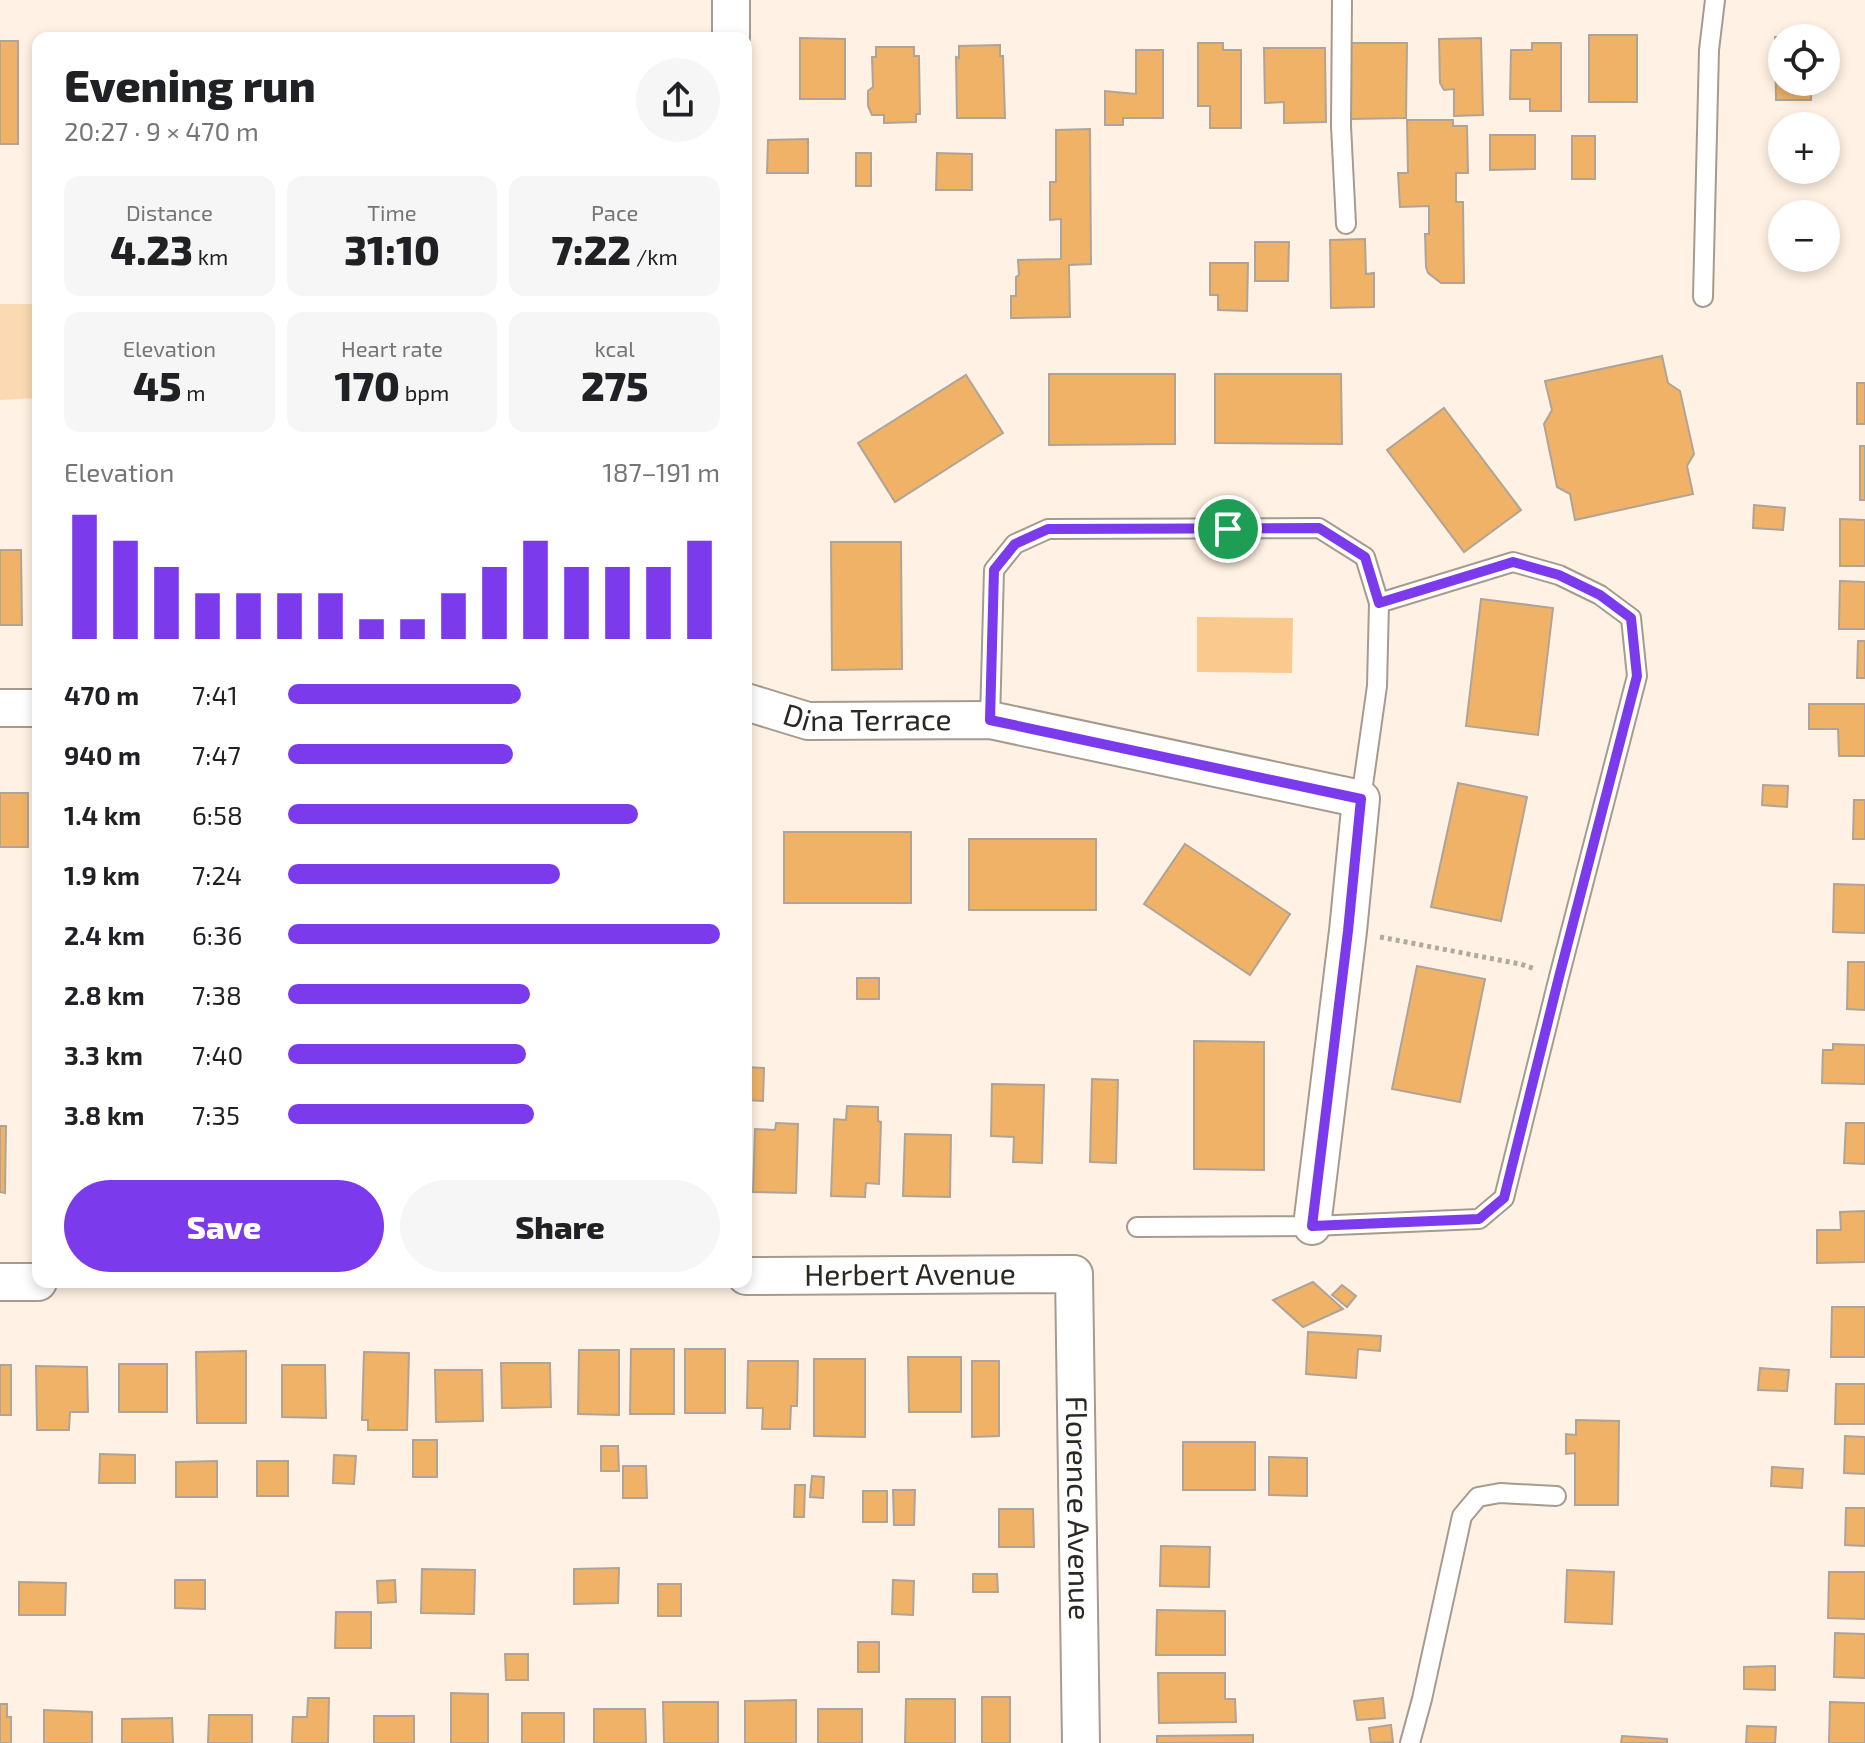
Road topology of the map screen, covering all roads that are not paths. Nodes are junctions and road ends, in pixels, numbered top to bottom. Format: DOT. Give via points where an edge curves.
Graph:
graph roads {
  1 [pos="731,0"];
  2 [pos="1342,0"];
  3 [pos="1715,0"];
  4 [pos="731,32"];
  5 [pos="1346,224"];
  6 [pos="1703,297"];
  7 [pos="1379,603"];
  8 [pos="752,704"];
  9 [pos="0,708"];
  10 [pos="32,708"];
  11 [pos="990,720"];
  12 [pos="1361,799"];
  13 [pos="1312,1226"];
  14 [pos="1137,1227"];
  15 [pos="1074,1274"];
  16 [pos="752,1276"];
  17 [pos="0,1282"];
  18 [pos="32,1282"];
  19 [pos="1556,1496"];
  20 [pos="1081,1743"];
  21 [pos="1410,1743"];
  1 -- 4 [label="street"];
  2 -- 5 [label="lane"];
  3 -- 6 [label="lane"];
  7 -- 11 [label="lane, Dina Terrace" via="1365,557 1319,528 1048,529 1015,544 994,570"];
  7 -- 12 [label="lane, Dina Terrace" via="1377,686"];
  7 -- 13 [label="lane" via="1513,562 1559,575 1631,618 1637,676 1504,1198 1479,1219"];
  8 -- 11 [label="street, Dina Terrace" via="808,721"];
  9 -- 10 [label="street"];
  11 -- 12 [label="street, Dina Terrace"];
  12 -- 13 [label="street, Dina Terrace"];
  13 -- 14 [label="lane"];
  15 -- 16 [label="street, Herbert Avenue"];
  15 -- 20 [label="street, Florence Avenue"];
  17 -- 18 [label="street"];
  19 -- 21 [label="lane" via="1478,1497 1462,1516"];
}
